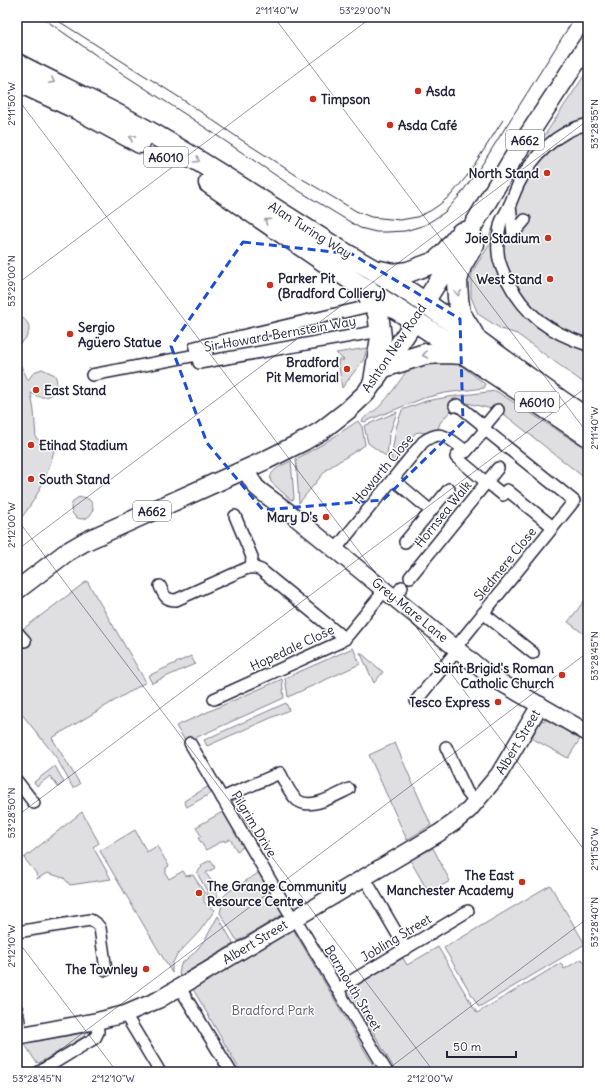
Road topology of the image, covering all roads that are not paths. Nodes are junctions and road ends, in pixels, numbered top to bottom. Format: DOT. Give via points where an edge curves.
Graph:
graph roads {
  1 [pos="588,44"];
  2 [pos="17,64"];
  3 [pos="17,81"];
  4 [pos="588,124"];
  5 [pos="510,205"];
  6 [pos="526,220"];
  7 [pos="470,231"];
  8 [pos="335,248"];
  9 [pos="372,269"];
  10 [pos="365,298"];
  11 [pos="425,302"];
  12 [pos="415,321"];
  13 [pos="374,332"];
  14 [pos="588,345"];
  15 [pos="470,347"];
  16 [pos="202,354"];
  17 [pos="379,374"];
  18 [pos="92,375"];
  19 [pos="537,402"];
  20 [pos="455,406"];
  21 [pos="498,410"];
  22 [pos="588,419"];
  23 [pos="485,428"];
  24 [pos="588,436"];
  25 [pos="459,453"];
  26 [pos="498,468"];
  27 [pos="245,470"];
  28 [pos="392,480"];
  29 [pos="487,482"];
  30 [pos="449,489"];
  31 [pos="431,511"];
  32 [pos="234,516"];
  33 [pos="553,527"];
  34 [pos="405,542"];
  35 [pos="335,550"];
  36 [pos="250,567"];
  37 [pos="410,577"];
  38 [pos="161,589"];
  39 [pos="17,590"];
  40 [pos="394,591"];
  41 [pos="483,613"];
  42 [pos="17,632"];
  43 [pos="345,639"];
  44 [pos="25,641"];
  45 [pos="457,648"];
  46 [pos="533,652"];
  47 [pos="214,699"];
  48 [pos="416,701"];
  49 [pos="540,705"];
  50 [pos="588,733"];
  51 [pos="190,743"];
  52 [pos="446,747"];
  53 [pos="17,781"];
  54 [pos="349,789"];
  55 [pos="222,798"];
  56 [pos="34,803"];
  57 [pos="476,803"];
  58 [pos="364,877"];
  59 [pos="468,911"];
  60 [pos="294,918"];
  61 [pos="17,932"];
  62 [pos="406,949"];
  63 [pos="106,970"];
  64 [pos="180,988"];
  65 [pos="338,989"];
  66 [pos="17,1010"];
  67 [pos="125,1014"];
  68 [pos="96,1021"];
  69 [pos="19,1035"];
  70 [pos="157,1071"];
  71 [pos="39,1072"];
  72 [pos="231,1072"];
  73 [pos="387,1072"];
  1 -- 7 [label="main road, Ashton New Road / A662" via="510,162"];
  2 -- 8 [label="highway, Alan Turing Way / A6010, one-way" via="156,135"];
  10 -- 3 [label="highway, Alan Turing Way / A6010, one-way" via="222,191 77,109"];
  4 -- 5 [label="street" via="574,127 535,157 515,190"];
  5 -- 6 [label="street" via="513,234"];
  5 -- 14 [label="street" via="501,221 498,252 503,271 513,291 543,324 563,336"];
  7 -- 9 [label="highway" via="460,233 435,262 411,272 393,274"];
  7 -- 11 [label="main road, Ashton New Road / A662"];
  7 -- 15 [label="highway, one-way" via="474,244 461,266 457,281 460,313"];
  8 -- 9 [label="highway, Alan Turing Way / A6010"];
  8 -- 12 [label="highway" via="408,304"];
  9 -- 11 [label="highway, Alan Turing Way / A6010"];
  10 -- 12 [label="highway, Alan Turing Way / A6010"];
  10 -- 16 [label="street, Sir Howard Bernstein Way" via="195,347"];
  10 -- 17 [label="highway" via="378,313 381,337"];
  11 -- 12 [label="highway, Ashton New Road"];
  11 -- 15 [label="highway, Alan Turing Way / A6010"];
  11 -- 19 [label="highway" via="427,316 439,327 511,379"];
  12 -- 15 [label="highway, Alan Turing Way / A6010"];
  12 -- 17 [label="main road, Ashton New Road / A662"];
  13 -- 16 [label="street, Sir Howard Bernstein Way" via="199,363"];
  15 -- 17 [label="highway, one-way" via="446,353 425,354"];
  15 -- 19 [label="highway, Alan Turing Way / A6010"];
  15 -- 22 [label="highway, Alan Turing Way / A6010"];
  16 -- 18 [label="street, Sir Howard Bernstein Way"];
  17 -- 27 [label="main road, Ashton New Road / A662" via="366,393 321,431"];
  19 -- 24 [label="highway, Alan Turing Way / A6010"];
  20 -- 23 [label="street" via="458,405"];
  21 -- 23 [label="street"];
  23 -- 25 [label="street" via="466,452"];
  23 -- 33 [label="street" via="574,502"];
  25 -- 28 [label="street, Howarth Close" via="446,436 439,434 430,437"];
  25 -- 29 [label="street, Sledmere Close"];
  26 -- 29 [label="street, Hornsea Walk"];
  27 -- 35 [label="street, Grey Mare Lane" via="256,487"];
  27 -- 39 [label="main road, Ashton New Road / A662" via="86,540"];
  28 -- 31 [label="street"];
  28 -- 35 [label="street, Howarth Close"];
  29 -- 33 [label="street, Sledmere Close" via="503,495 507,490"];
  29 -- 37 [label="street, Hornsea Walk"];
  30 -- 31 [label="street"];
  31 -- 34 [label="street"];
  32 -- 36 [label="street" via="252,557"];
  33 -- 41 [label="street, Sledmere Close"];
  35 -- 40 [label="street, Grey Mare Lane"];
  36 -- 38 [label="street" via="176,600 169,600"];
  36 -- 43 [label="street" via="261,570"];
  40 -- 43 [label="street, Hopedale Close"];
  40 -- 45 [label="street, Grey Mare Lane"];
  41 -- 45 [label="street, Sledmere Close"];
  41 -- 46 [label="street"];
  42 -- 44 [label="street"];
  43 -- 47 [label="street, Hopedale Close"];
  45 -- 48 [label="street, Sledmere Close"];
  45 -- 49 [label="street, Grey Mare Lane" via="492,677"];
  49 -- 50 [label="street, Grey Mare Lane"];
  49 -- 57 [label="street, Albert Street" via="500,774"];
  51 -- 55 [label="street, Pilgrim Drive"];
  52 -- 57 [label="street" via="467,792"];
  53 -- 56 [label="street"];
  54 -- 55 [label="street" via="308,805 296,800 280,773"];
  55 -- 60 [label="street, Pilgrim Drive"];
  57 -- 58 [label="street, Albert Street" via="439,833"];
  58 -- 60 [label="street, Albert Street"];
  58 -- 62 [label="street"];
  59 -- 62 [label="street, Jobling Street"];
  60 -- 64 [label="street, Albert Street"];
  60 -- 65 [label="street, Barmouth Street"];
  61 -- 63 [label="street" via="90,920 100,928"];
  62 -- 65 [label="street, Jobling Street"];
  64 -- 67 [label="street, Albert Street"];
  64 -- 72 [label="street"];
  65 -- 73 [label="street, Barmouth Street"];
  66 -- 69 [label="street"];
  67 -- 68 [label="street, Albert Street"];
  67 -- 70 [label="street"];
  68 -- 69 [label="street, Albert Street"];
  68 -- 71 [label="street" via="98,1032 95,1038"];
}
